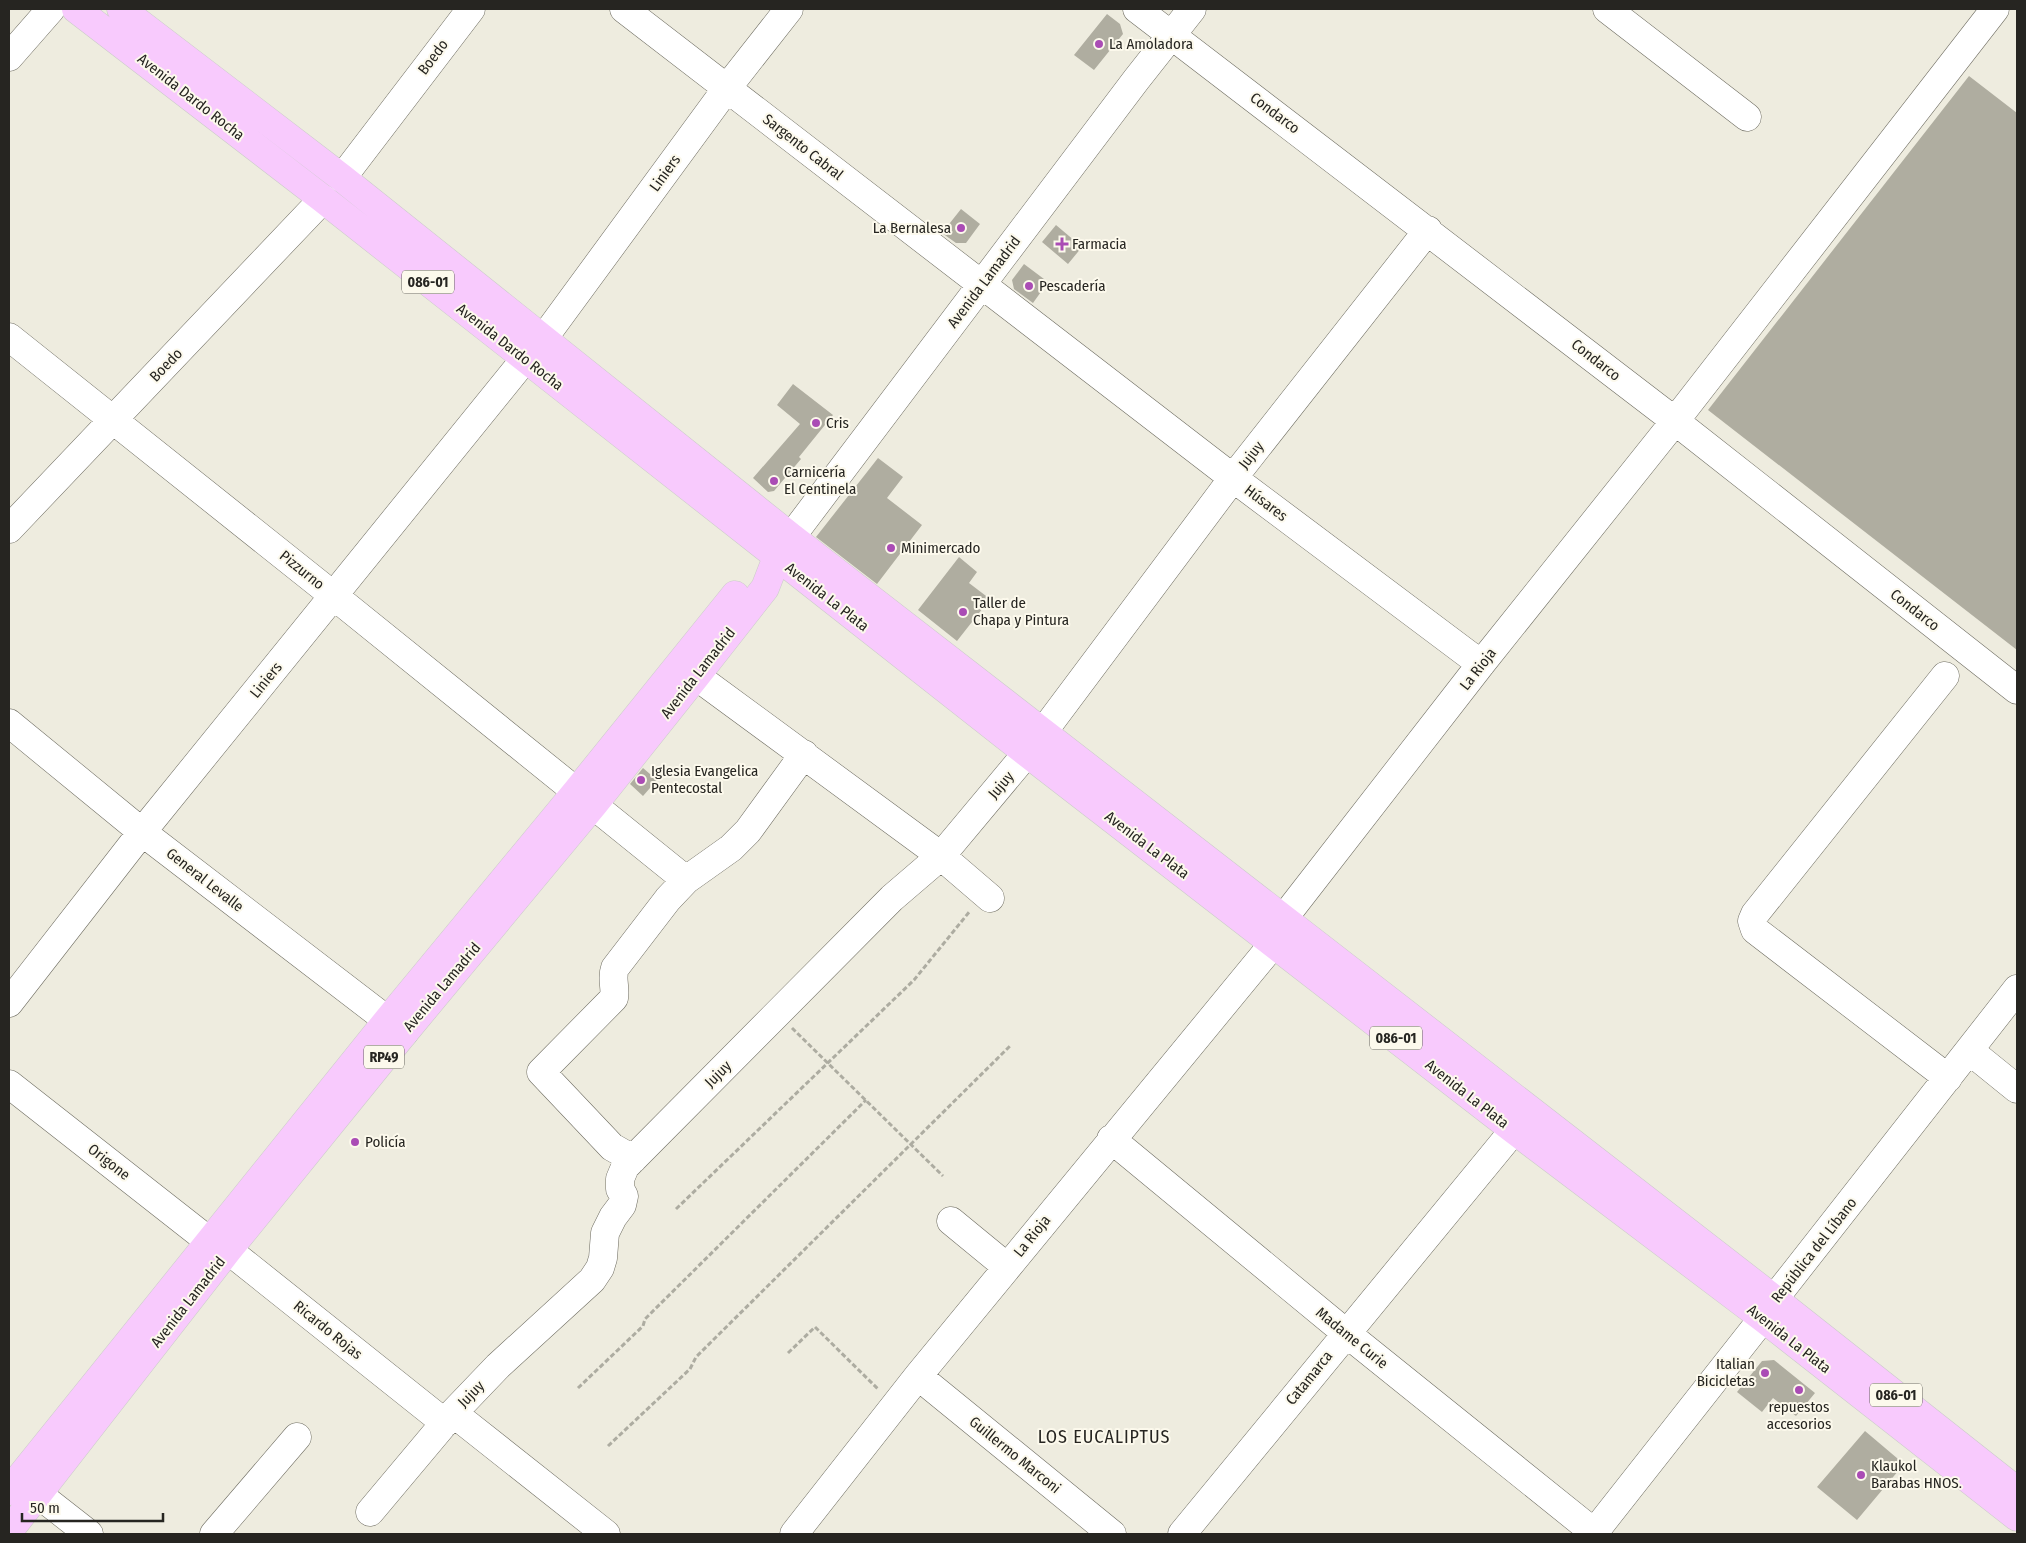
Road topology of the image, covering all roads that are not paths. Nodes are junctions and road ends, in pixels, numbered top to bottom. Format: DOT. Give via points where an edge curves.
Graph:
graph roads {
  1 [pos="51,9"];
  2 [pos="76,9"];
  3 [pos="122,9"];
  4 [pos="471,9"];
  5 [pos="624,9"];
  6 [pos="789,9"];
  7 [pos="1137,9"];
  8 [pos="1192,9"];
  9 [pos="1995,9"];
  10 [pos="1614,11"];
  11 [pos="1172,34"];
  12 [pos="9,57"];
  13 [pos="727,88"];
  14 [pos="1747,117"];
  15 [pos="342,178"];
  16 [pos="323,200"];
  17 [pos="1428,230"];
  18 [pos="982,284"];
  19 [pos="9,337"];
  20 [pos="544,339"];
  21 [pos="524,358"];
  22 [pos="114,420"];
  23 [pos="1675,421"];
  24 [pos="1233,478"];
  25 [pos="9,529"];
  26 [pos="784,547"];
  27 [pos="334,596"];
  28 [pos="1481,664"];
  29 [pos="696,676"];
  30 [pos="1945,676"];
  31 [pos="2017,690"];
  32 [pos="9,723"];
  33 [pos="1043,732"];
  34 [pos="1027,753"];
  35 [pos="804,754"];
  36 [pos="586,798"];
  37 [pos="142,832"];
  38 [pos="941,856"];
  39 [pos="686,880"];
  40 [pos="986,895"];
  41 [pos="1278,931"];
  42 [pos="2017,989"];
  43 [pos="9,1003"];
  44 [pos="395,1027"];
  45 [pos="1970,1051"];
  46 [pos="1948,1078"];
  47 [pos="9,1084"];
  48 [pos="2017,1088"];
  49 [pos="1514,1130"];
  50 [pos="1111,1139"];
  51 [pos="633,1159"];
  52 [pos="951,1221"];
  53 [pos="218,1246"];
  54 [pos="1007,1267"];
  55 [pos="1768,1309"];
  56 [pos="1346,1333"];
  57 [pos="918,1376"];
  58 [pos="449,1418"];
  59 [pos="297,1436"];
  60 [pos="19,1483"];
  61 [pos="2017,1491"];
  62 [pos="370,1512"];
  63 [pos="2017,1517"];
  64 [pos="9,1530"];
  65 [pos="2017,1530"];
  66 [pos="598,1532"];
  67 [pos="89,1534"];
  68 [pos="214,1534"];
  69 [pos="794,1534"];
  70 [pos="1112,1534"];
  71 [pos="1182,1534"];
  72 [pos="1594,1534"];
  73 [pos="2014,1534"];
  1 -- 12 [label="street"];
  2 -- 16 [label="main road, Avenida Dardo Rocha / 086-01"];
  3 -- 15 [label="main road, Avenida Dardo Rocha / 086-01"];
  4 -- 15 [label="street, Boedo"];
  5 -- 13 [label="street, Sargento Cabral"];
  6 -- 13 [label="street, Liniers"];
  7 -- 11 [label="street, Condarco"];
  8 -- 11 [label="street, Avenida Lamadrid / RP49"];
  9 -- 23 [label="street, La Rioja"];
  10 -- 14 [label="street"];
  11 -- 17 [label="street, Condarco"];
  11 -- 18 [label="street, Avenida Lamadrid / RP49"];
  13 -- 18 [label="street, Sargento Cabral"];
  13 -- 20 [label="street, Liniers"];
  15 -- 20 [label="main road, Avenida Dardo Rocha / 086-01"];
  16 -- 21 [label="main road, Avenida Dardo Rocha / 086-01"];
  16 -- 22 [label="street, Boedo"];
  17 -- 23 [label="street, Condarco"];
  17 -- 24 [label="street, Jujuy"];
  18 -- 24 [label="street, Húsares"];
  18 -- 26 [label="street, Avenida Lamadrid / RP49"];
  19 -- 22 [label="street, Pizzurno"];
  20 -- 26 [label="main road, Avenida Dardo Rocha / 086-01"];
  21 -- 26 [label="main road, Avenida Dardo Rocha / 086-01"];
  21 -- 27 [label="street, Liniers"];
  22 -- 25 [label="street, Boedo"];
  22 -- 27 [label="street, Pizzurno"];
  23 -- 28 [label="street, La Rioja"];
  23 -- 31 [label="street, Condarco"];
  24 -- 28 [label="street, Húsares"];
  24 -- 33 [label="street, Jujuy"];
  26 -- 29 [label="main road, Avenida Lamadrid / RP49" via="765,588"];
  26 -- 33 [label="main road, Avenida La Plata / 086-01"];
  26 -- 34 [label="main road, Avenida La Plata / 086-01"];
  26 -- 36 [label="main road, Avenida Lamadrid / RP49" via="751,576"];
  27 -- 36 [label="street, Pizzurno"];
  27 -- 37 [label="street, Liniers"];
  28 -- 41 [label="street, La Rioja"];
  29 -- 35 [label="street"];
  29 -- 36 [label="main road, Avenida Lamadrid / RP49"];
  30 -- 46 [label="street" via="1752,921 1755,930"];
  32 -- 37 [label="street, General Levalle"];
  33 -- 41 [label="main road, Avenida La Plata / 086-01"];
  34 -- 38 [label="street, Jujuy"];
  34 -- 41 [label="main road, Avenida La Plata / 086-01"];
  35 -- 38 [label="street"];
  35 -- 39 [label="street" via="748,831 731,848"];
  36 -- 39 [label="street, Pizzurno"];
  36 -- 44 [label="main road, Avenida Lamadrid / RP49"];
  37 -- 43 [label="street, Liniers"];
  37 -- 44 [label="street, General Levalle"];
  38 -- 40 [label="street"];
  38 -- 51 [label="street, Jujuy" via="892,898"];
  39 -- 51 [label="street" via="615,968 612,979 614,998 542,1072 612,1147"];
  41 -- 49 [label="main road, Avenida La Plata / 086-01"];
  41 -- 50 [label="street, La Rioja"];
  41 -- 55 [label="main road, Avenida La Plata / 086-01"];
  42 -- 45 [label="street, República del Líbano"];
  44 -- 53 [label="main road, Avenida Lamadrid / RP49"];
  45 -- 46 [label="street, República del Líbano"];
  45 -- 48 [label="street"];
  46 -- 55 [label="street, República del Líbano"];
  47 -- 53 [label="street, Origone"];
  49 -- 55 [label="main road, Avenida La Plata / 086-01"];
  49 -- 56 [label="street, Catamarca"];
  50 -- 54 [label="street, La Rioja"];
  50 -- 56 [label="street, Madame Curie"];
  51 -- 58 [label="street, Jujuy" via="620,1179 620,1190 624,1196 622,1204 605,1233 603,1258 592,1280 498,1366"];
  52 -- 54 [label="street"];
  53 -- 58 [label="street, Ricardo Rojas"];
  53 -- 60 [label="main road, Avenida Lamadrid / RP49"];
  54 -- 57 [label="street, La Rioja"];
  55 -- 61 [label="main road, Avenida La Plata / 086-01"];
  55 -- 63 [label="main road, Avenida La Plata / 086-01"];
  55 -- 72 [label="street, República del Líbano"];
  56 -- 71 [label="street, Catamarca"];
  56 -- 72 [label="street, Madame Curie"];
  57 -- 69 [label="street, La Rioja"];
  57 -- 70 [label="street, Guillermo Marconi"];
  58 -- 62 [label="street, Jujuy"];
  58 -- 66 [label="street, Ricardo Rojas"];
  59 -- 68 [label="street"];
  60 -- 64 [label="main road, Avenida Lamadrid / RP49"];
  60 -- 67 [label="street"];
  65 -- 73 [label="street"];
}
